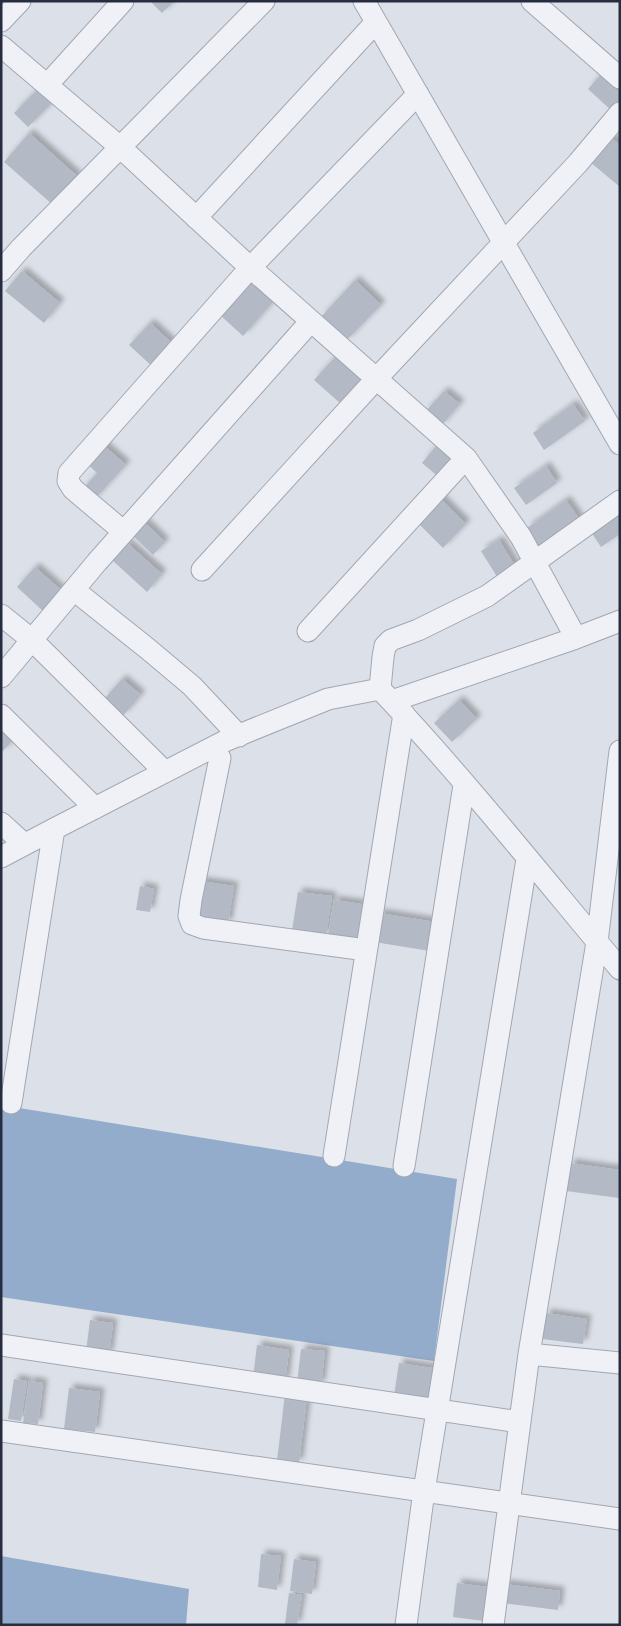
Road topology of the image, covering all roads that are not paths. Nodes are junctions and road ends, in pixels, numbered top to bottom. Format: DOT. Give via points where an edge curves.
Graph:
graph roads {
  1 [pos="20,1"];
  2 [pos="123,1"];
  3 [pos="364,1"];
  4 [pos="532,1"];
  5 [pos="258,3"];
  6 [pos="1,21"];
  7 [pos="376,22"];
  8 [pos="1,46"];
  9 [pos="620,78"];
  10 [pos="47,84"];
  11 [pos="418,94"];
  12 [pos="620,113"];
  13 [pos="120,147"];
  14 [pos="196,218"];
  15 [pos="504,242"];
  16 [pos="250,268"];
  17 [pos="1,271"];
  18 [pos="311,321"];
  19 [pos="377,378"];
  20 [pos="620,444"];
  21 [pos="466,458"];
  22 [pos="620,501"];
  23 [pos="124,532"];
  24 [pos="534,562"];
  25 [pos="202,570"];
  26 [pos="74,590"];
  27 [pos="1,616"];
  28 [pos="620,621"];
  29 [pos="308,631"];
  30 [pos="576,638"];
  31 [pos="32,640"];
  32 [pos="1,676"];
  33 [pos="392,702"];
  34 [pos="1,715"];
  35 [pos="239,736"];
  36 [pos="620,751"];
  37 [pos="220,758"];
  38 [pos="165,772"];
  39 [pos="464,785"];
  40 [pos="94,808"];
  41 [pos="1,824"];
  42 [pos="54,829"];
  43 [pos="24,844"];
  44 [pos="1,857"];
  45 [pos="527,859"];
  46 [pos="597,942"];
  47 [pos="366,950"];
  48 [pos="620,969"];
  49 [pos="11,1103"];
  50 [pos="334,1156"];
  51 [pos="404,1166"];
  52 [pos="1,1346"];
  53 [pos="529,1354"];
  54 [pos="620,1363"];
  55 [pos="437,1410"];
  56 [pos="520,1422"];
  57 [pos="1,1431"];
  58 [pos="424,1491"];
  59 [pos="509,1503"];
  60 [pos="620,1519"];
  61 [pos="406,1625"];
  62 [pos="493,1625"];
  1 -- 6 [label="street"];
  2 -- 10 [label="street"];
  3 -- 7 [label="street"];
  4 -- 9 [label="street"];
  5 -- 13 [label="street"];
  7 -- 11 [label="street"];
  7 -- 14 [label="street"];
  8 -- 10 [label="street"];
  10 -- 13 [label="street"];
  11 -- 15 [label="street"];
  11 -- 16 [label="street"];
  12 -- 15 [label="street"];
  13 -- 14 [label="street"];
  13 -- 17 [label="street"];
  14 -- 16 [label="street"];
  15 -- 19 [label="street"];
  15 -- 20 [label="street"];
  16 -- 18 [label="street"];
  16 -- 23 [label="street" via="69,473 68,481 73,489"];
  18 -- 19 [label="street"];
  18 -- 23 [label="street"];
  19 -- 21 [label="street"];
  19 -- 25 [label="street"];
  21 -- 24 [label="street" via="521,537"];
  21 -- 29 [label="street"];
  22 -- 24 [label="street"];
  23 -- 26 [label="street"];
  24 -- 30 [label="street"];
  24 -- 33 [label="street" via="487,596 390,640 382,657"];
  26 -- 31 [label="street"];
  26 -- 35 [label="street" via="192,686"];
  27 -- 31 [label="street"];
  28 -- 30 [label="street"];
  30 -- 33 [label="street"];
  31 -- 32 [label="street"];
  31 -- 38 [label="street"];
  33 -- 35 [label="street" via="328,699"];
  33 -- 39 [label="street"];
  33 -- 47 [label="street"];
  34 -- 40 [label="street"];
  35 -- 38 [label="street"];
  36 -- 46 [label="street"];
  37 -- 47 [label="street" via="191,900 189,916 192,924"];
  38 -- 40 [label="street"];
  39 -- 45 [label="street"];
  39 -- 51 [label="street"];
  40 -- 42 [label="street"];
  41 -- 43 [label="street"];
  42 -- 43 [label="street"];
  42 -- 49 [label="street"];
  43 -- 44 [label="street"];
  45 -- 46 [label="street"];
  45 -- 55 [label="street"];
  46 -- 48 [label="street"];
  46 -- 53 [label="street"];
  47 -- 50 [label="street"];
  52 -- 55 [label="street"];
  53 -- 54 [label="street"];
  53 -- 56 [label="street"];
  55 -- 56 [label="street"];
  55 -- 58 [label="street"];
  56 -- 59 [label="street"];
  57 -- 58 [label="street"];
  58 -- 59 [label="street"];
  58 -- 61 [label="street"];
  59 -- 60 [label="street"];
  59 -- 62 [label="street"];
}
